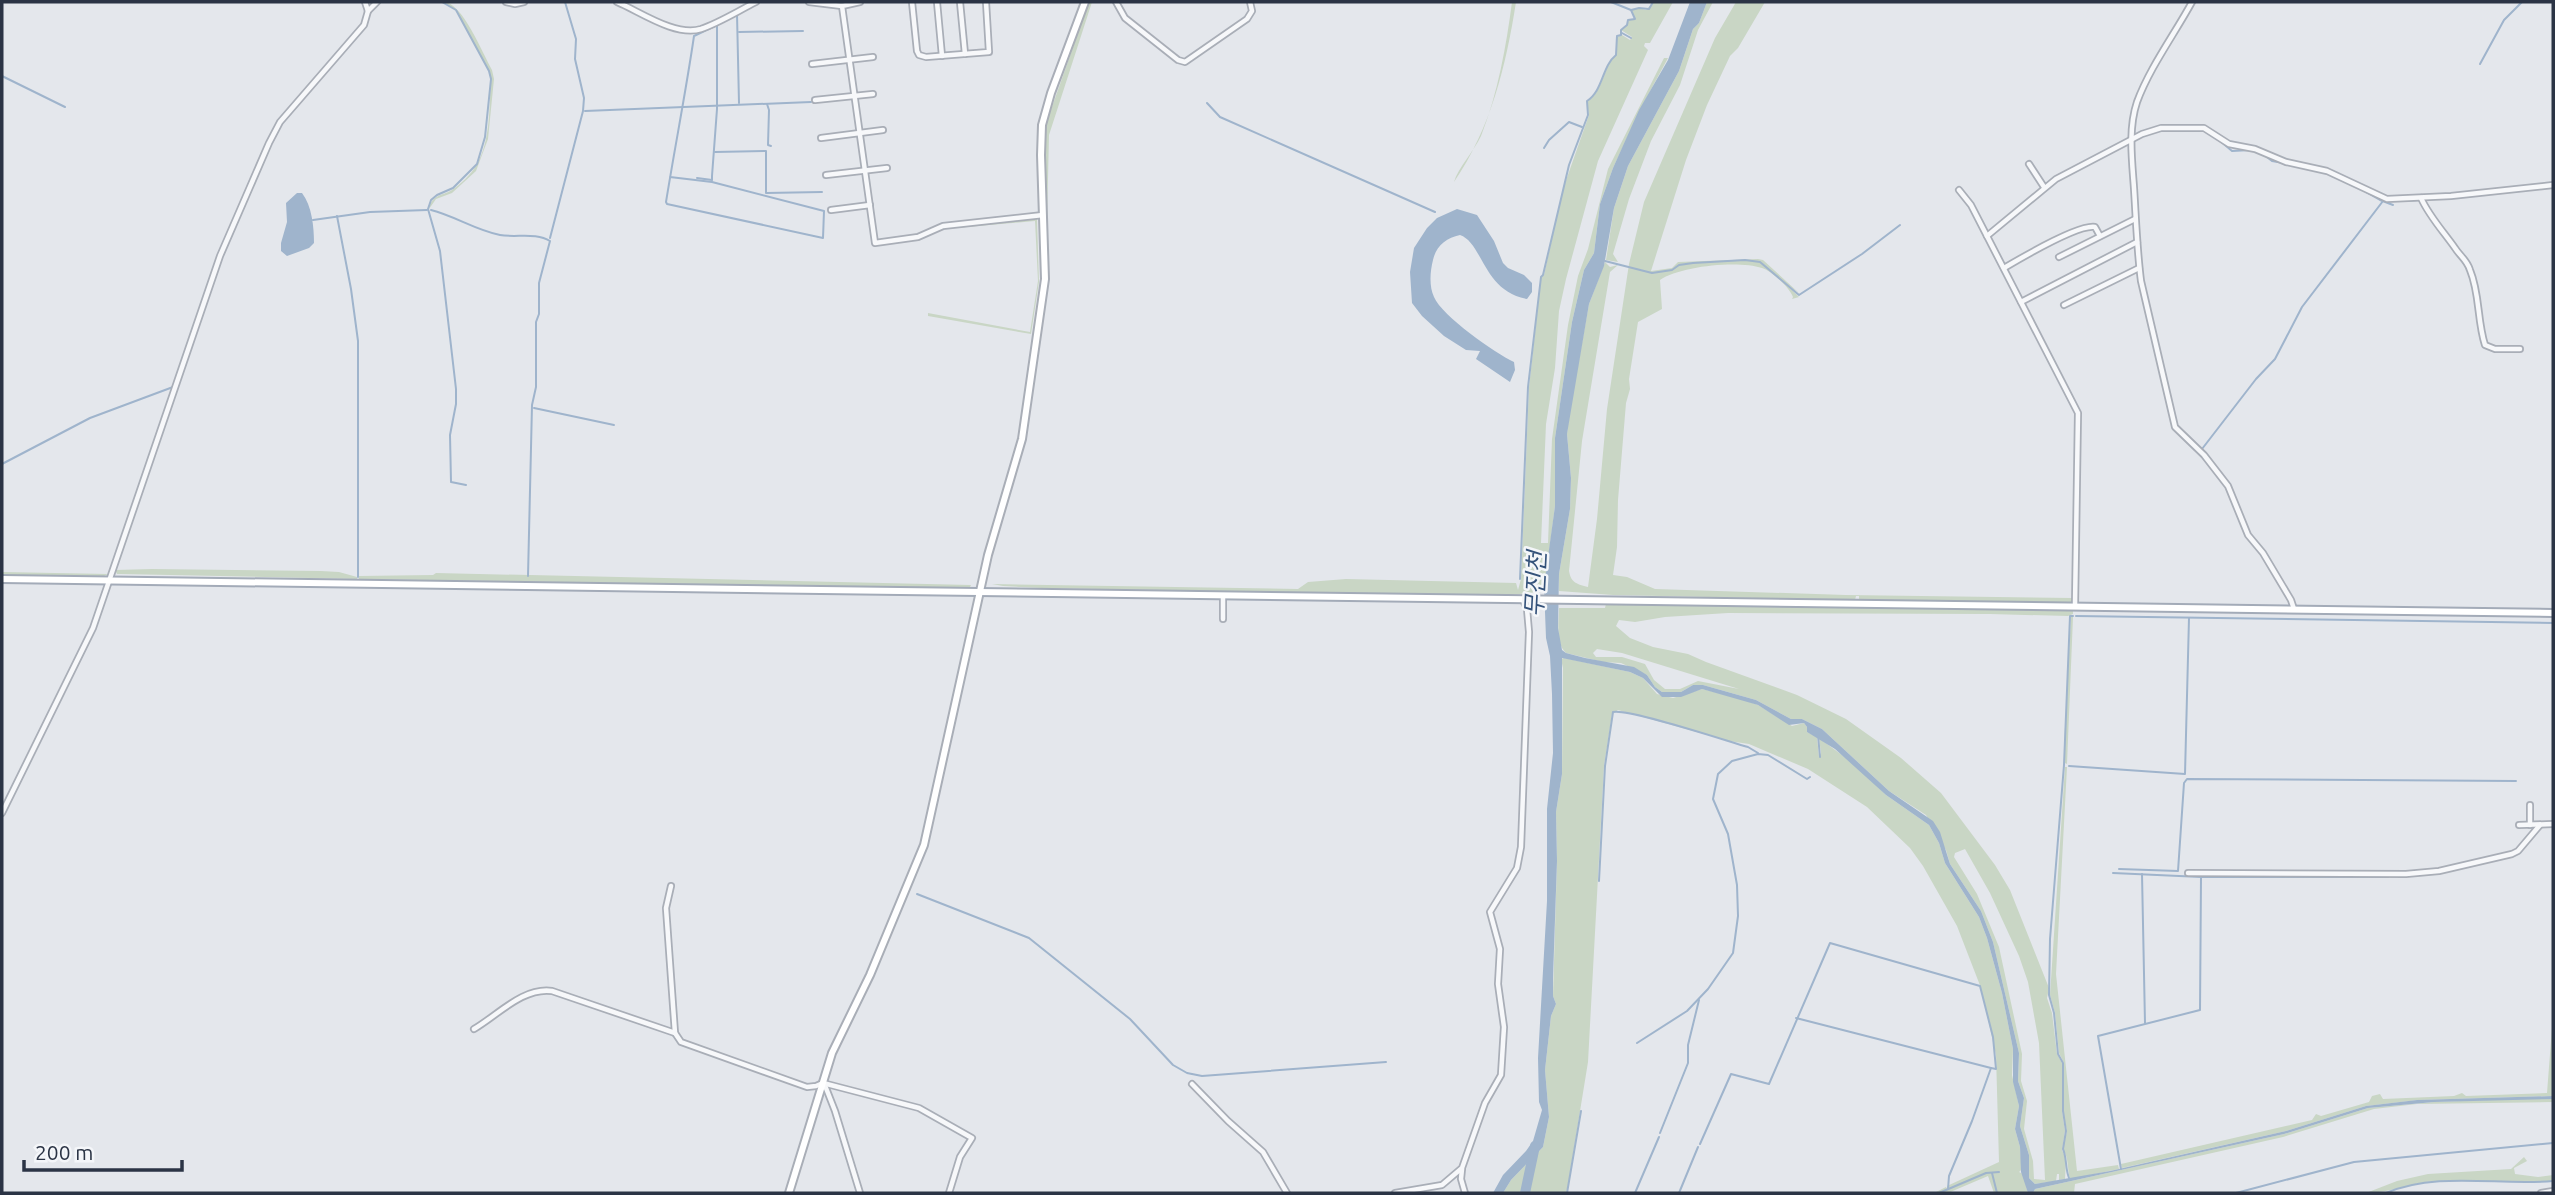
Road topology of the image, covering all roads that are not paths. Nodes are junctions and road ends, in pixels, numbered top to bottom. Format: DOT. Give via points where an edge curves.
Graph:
graph roads {
  1 [pos="365,2"];
  2 [pos="377,2"];
  3 [pos="506,2"];
  4 [pos="524,2"];
  5 [pos="617,2"];
  6 [pos="755,2"];
  7 [pos="809,2"];
  8 [pos="860,2"];
  9 [pos="912,2"];
  10 [pos="937,2"];
  11 [pos="960,2"];
  12 [pos="986,2"];
  13 [pos="1085,2"];
  14 [pos="1116,2"];
  15 [pos="1250,2"];
  16 [pos="2192,2"];
  17 [pos="842,6"];
  18 [pos="368,11"];
  19 [pos="965,54"];
  20 [pos="942,56"];
  21 [pos="873,57"];
  22 [pos="850,60"];
  23 [pos="812,64"];
  24 [pos="873,94"];
  25 [pos="855,96"];
  26 [pos="816,100"];
  27 [pos="883,130"];
  28 [pos="860,133"];
  29 [pos="821,138"];
  30 [pos="2132,140"];
  31 [pos="2029,164"];
  32 [pos="887,168"];
  33 [pos="865,170"];
  34 [pos="825,175"];
  35 [pos="2553,185"];
  36 [pos="2044,187"];
  37 [pos="1959,190"];
  38 [pos="2421,198"];
  39 [pos="870,205"];
  40 [pos="831,210"];
  41 [pos="1044,215"];
  42 [pos="2136,219"];
  43 [pos="1987,236"];
  44 [pos="2100,236"];
  45 [pos="2137,242"];
  46 [pos="2059,257"];
  47 [pos="2004,268"];
  48 [pos="2139,268"];
  49 [pos="2021,302"];
  50 [pos="2064,305"];
  51 [pos="2521,349"];
  52 [pos="2,579"];
  53 [pos="111,580"];
  54 [pos="980,593"];
  55 [pos="1223,596"];
  56 [pos="1523,600"];
  57 [pos="2075,607"];
  58 [pos="2294,610"];
  59 [pos="2553,613"];
  60 [pos="1223,619"];
  61 [pos="2530,805"];
  62 [pos="2,813"];
  63 [pos="2540,824"];
  64 [pos="2553,824"];
  65 [pos="2519,825"];
  66 [pos="2530,825"];
  67 [pos="2188,873"];
  68 [pos="671,886"];
  69 [pos="474,1029"];
  70 [pos="675,1033"];
  71 [pos="823,1083"];
  72 [pos="1192,1084"];
  73 [pos="1462,1168"];
  74 [pos="2553,1191"];
  75 [pos="789,1193"];
  76 [pos="860,1193"];
  77 [pos="949,1193"];
  78 [pos="1287,1193"];
  79 [pos="1395,1193"];
  80 [pos="1465,1193"];
  81 [pos="2541,1193"];
  1 -- 18 [label="street"];
  2 -- 18 [label="street"];
  3 -- 4 [label="street"];
  5 -- 6 [label="street" via="659,22 692,30"];
  7 -- 17 [label="street"];
  8 -- 17 [label="street"];
  9 -- 20 [label="street" via="917,51 922,57"];
  10 -- 20 [label="street"];
  11 -- 19 [label="street"];
  12 -- 19 [label="street" via="991,49"];
  13 -- 41 [label="main road" via="1042,125"];
  14 -- 15 [label="street" via="1125,18 1185,62 1247,19 1252,11"];
  16 -- 30 [label="street" via="2137,103"];
  17 -- 22 [label="street"];
  18 -- 53 [label="street" via="353,40 280,122 243,201 220,256"];
  19 -- 20 [label="street"];
  21 -- 22 [label="street"];
  22 -- 23 [label="street"];
  22 -- 25 [label="street"];
  24 -- 25 [label="street"];
  25 -- 26 [label="street"];
  25 -- 28 [label="street"];
  27 -- 28 [label="street"];
  28 -- 29 [label="street"];
  28 -- 33 [label="street"];
  30 -- 36 [label="street"];
  30 -- 38 [label="street" via="2151,130 2197,127 2229,144 2327,171 2387,199"];
  30 -- 42 [label="street"];
  31 -- 36 [label="street"];
  32 -- 33 [label="street"];
  33 -- 34 [label="street"];
  33 -- 39 [label="street"];
  35 -- 38 [label="street"];
  36 -- 43 [label="street"];
  37 -- 43 [label="street"];
  38 -- 51 [label="street" via="2470,270 2485,345"];
  39 -- 40 [label="street"];
  39 -- 41 [label="street" via="875,243 918,237 951,225"];
  41 -- 54 [label="main road" via="1045,279 1022,439"];
  42 -- 44 [label="street"];
  42 -- 45 [label="street"];
  43 -- 47 [label="street"];
  44 -- 46 [label="street"];
  44 -- 47 [label="street" via="2095,226 2089,226"];
  45 -- 48 [label="street"];
  45 -- 49 [label="street"];
  47 -- 49 [label="street"];
  48 -- 50 [label="street"];
  48 -- 58 [label="street" via="2175,427 2228,486 2248,535 2270,564"];
  49 -- 57 [label="street" via="2078,413"];
  52 -- 53 [label="main road"];
  53 -- 54 [label="main road"];
  53 -- 62 [label="street" via="74,670"];
  54 -- 55 [label="main road"];
  54 -- 71 [label="main road" via="924,845"];
  55 -- 56 [label="main road"];
  55 -- 60 [label="street"];
  56 -- 57 [label="main road"];
  56 -- 73 [label="street" via="1529,632 1521,847 1517,868 1490,912 1500,949 1501,1075 1485,1103"];
  57 -- 58 [label="main road"];
  58 -- 59 [label="main road"];
  61 -- 66 [label="street"];
  63 -- 64 [label="street"];
  63 -- 66 [label="street"];
  63 -- 67 [label="street" via="2518,851 2439,871"];
  65 -- 66 [label="street"];
  68 -- 70 [label="street" via="666,908"];
  69 -- 70 [label="street" via="539,989"];
  70 -- 71 [label="street" via="681,1042 807,1087"];
  71 -- 75 [label="main road"];
  71 -- 76 [label="street"];
  71 -- 77 [label="street" via="919,1108 972,1138"];
  72 -- 78 [label="street" via="1263,1152"];
  73 -- 79 [label="street" via="1443,1185"];
  73 -- 80 [label="street"];
  74 -- 81 [label="street"];
}
